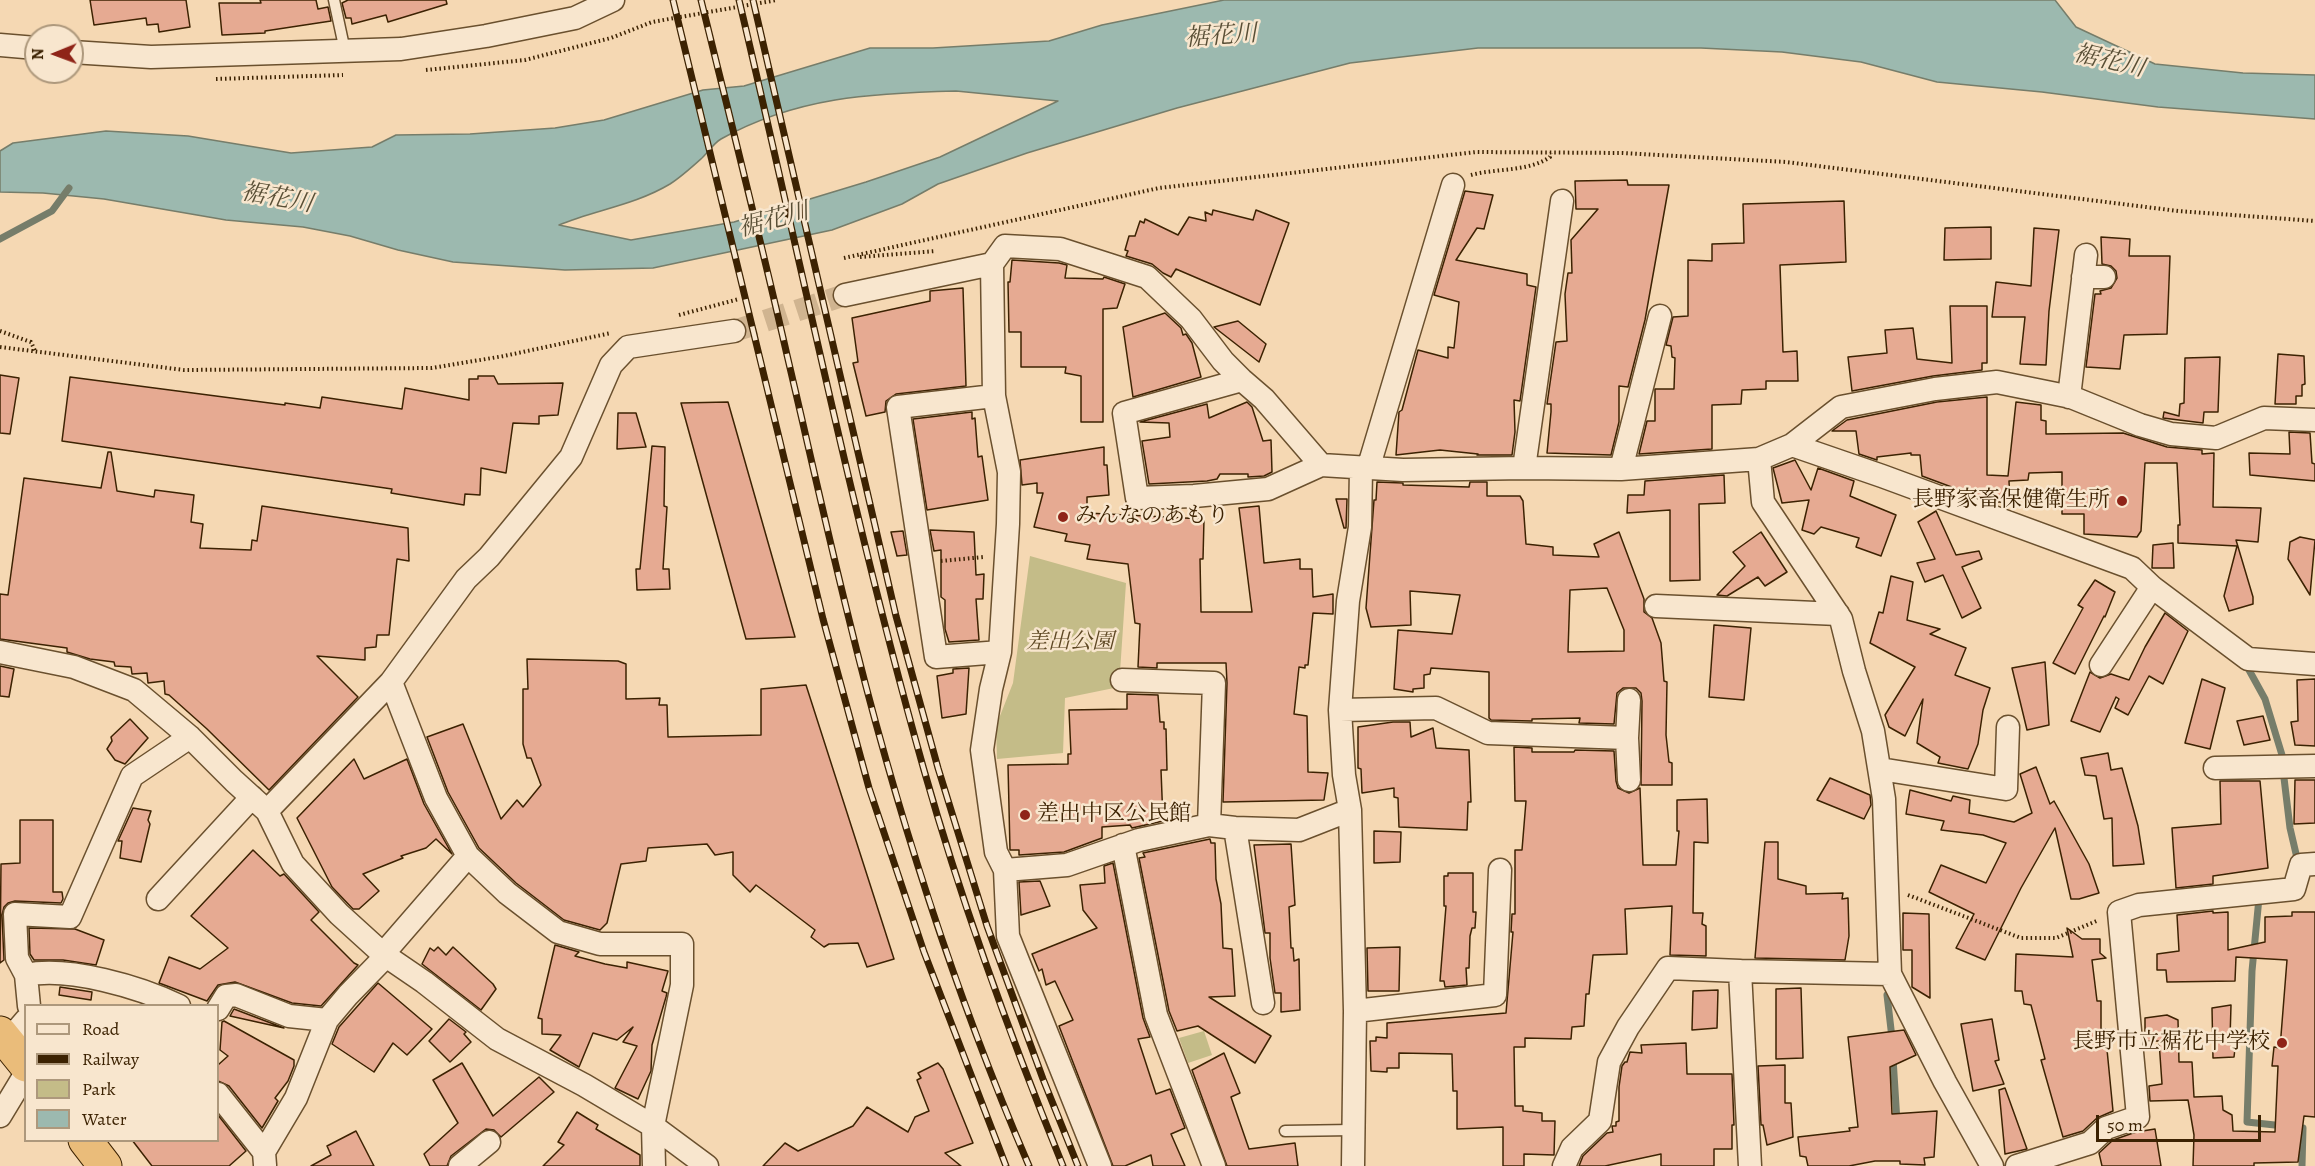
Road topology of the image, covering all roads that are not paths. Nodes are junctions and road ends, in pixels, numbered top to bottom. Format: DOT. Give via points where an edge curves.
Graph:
graph roads {
  1 [pos="334,0"];
  2 [pos="613,0"];
  3 [pos="0,45"];
  4 [pos="24,47"];
  5 [pos="345,52"];
  6 [pos="84,53"];
  7 [pos="1453,184"];
  8 [pos="1562,201"];
  9 [pos="992,264"];
  10 [pos="2091,270"];
  11 [pos="845,295"];
  12 [pos="1660,316"];
  13 [pos="734,331"];
  14 [pos="1242,380"];
  15 [pos="994,396"];
  16 [pos="2069,397"];
  17 [pos="2315,420"];
  18 [pos="1792,445"];
  19 [pos="1759,459"];
  20 [pos="1321,465"];
  21 [pos="1524,468"];
  22 [pos="1365,469"];
  23 [pos="1621,469"];
  24 [pos="2152,587"];
  25 [pos="1656,606"];
  26 [pos="1838,614"];
  27 [pos="0,652"];
  28 [pos="1000,652"];
  29 [pos="2315,664"];
  30 [pos="2101,665"];
  31 [pos="1122,680"];
  32 [pos="391,682"];
  33 [pos="1629,700"];
  34 [pos="1340,710"];
  35 [pos="2008,727"];
  36 [pos="190,737"];
  37 [pos="1628,738"];
  38 [pos="2315,766"];
  39 [pos="2215,768"];
  40 [pos="1880,769"];
  41 [pos="1629,780"];
  42 [pos="260,804"];
  43 [pos="1350,810"];
  44 [pos="1209,825"];
  45 [pos="1235,828"];
  46 [pos="1123,845"];
  47 [pos="468,856"];
  48 [pos="2315,864"];
  49 [pos="1005,870"];
  50 [pos="1500,870"];
  51 [pos="158,899"];
  52 [pos="384,955"];
  53 [pos="1740,971"];
  54 [pos="1890,974"];
  55 [pos="26,975"];
  56 [pos="1263,1003"];
  57 [pos="29,1004"];
  58 [pos="177,1004"];
  59 [pos="219,1007"];
  60 [pos="1355,1011"];
  61 [pos="327,1020"];
  62 [pos="24,1076"];
  63 [pos="219,1095"];
  64 [pos="0,1116"];
  65 [pos="653,1126"];
  66 [pos="1353,1130"];
  67 [pos="1285,1131"];
  68 [pos="87,1142"];
  69 [pos="489,1142"];
  70 [pos="265,1159"];
  71 [pos="105,1166"];
  72 [pos="460,1166"];
  73 [pos="654,1166"];
  74 [pos="707,1166"];
  75 [pos="1100,1166"];
  76 [pos="1214,1166"];
  77 [pos="1353,1166"];
  78 [pos="1564,1166"];
  79 [pos="1750,1166"];
  80 [pos="1992,1166"];
  81 [pos="2017,1166"];
  1 -- 5 [label="lane"];
  2 -- 5 [label="street" via="575,18 486,36 401,49"];
  3 -- 4 [label="street"];
  5 -- 6 [label="street" via="152,57"];
  7 -- 22 [label="street"];
  8 -- 21 [label="street"];
  9 -- 11 [label="street"];
  9 -- 14 [label="street" via="1005,246 1060,249 1147,277 1191,319"];
  9 -- 15 [label="street"];
  10 -- 16 [label="street"];
  12 -- 23 [label="street"];
  13 -- 32 [label="street" via="628,347 611,365 571,457 489,557 466,579"];
  14 -- 20 [label="street" via="1264,399"];
  14 -- 20 [label="street" via="1124,413 1137,498 1268,489"];
  15 -- 28 [label="street" via="1009,472"];
  15 -- 28 [label="street" via="898,407 936,657"];
  16 -- 17 [label="street" via="2171,434 2216,438 2264,418"];
  16 -- 18 [label="street" via="1997,382 1935,389 1841,407"];
  18 -- 19 [label="street"];
  18 -- 24 [label="street" via="2132,568"];
  19 -- 23 [label="street"];
  19 -- 26 [label="street" via="1763,502"];
  20 -- 22 [label="street"];
  21 -- 22 [label="street"];
  21 -- 23 [label="street"];
  22 -- 34 [label="street" via="1348,602"];
  24 -- 29 [label="street" via="2248,659"];
  24 -- 30 [label="street"];
  25 -- 26 [label="street"];
  26 -- 40 [label="street" via="1873,731"];
  27 -- 36 [label="street" via="74,667 134,690"];
  28 -- 49 [label="street" via="982,750 996,852"];
  31 -- 44 [label="street" via="1214,683"];
  32 -- 42 [label="street"];
  32 -- 47 [label="street" via="436,798"];
  33 -- 37 [label="street"];
  34 -- 37 [label="street" via="1436,708 1488,733"];
  34 -- 43 [label="street"];
  35 -- 40 [label="street" via="2006,789"];
  36 -- 42 [label="street"];
  36 -- 55 [label="street" via="132,776 70,917 15,914 17,958"];
  37 -- 41 [label="street"];
  38 -- 39 [label="street"];
  40 -- 54 [label="street"];
  42 -- 51 [label="street"];
  42 -- 52 [label="street" via="293,864"];
  43 -- 45 [label="street" via="1299,830"];
  43 -- 60 [label="street"];
  44 -- 45 [label="street"];
  44 -- 46 [label="street"];
  45 -- 56 [label="street"];
  46 -- 49 [label="street" via="1066,865"];
  46 -- 76 [label="street" via="1156,1015"];
  47 -- 52 [label="street"];
  47 -- 65 [label="street" via="507,893 558,932 600,944 682,944 682,985"];
  48 -- 81 [label="street" via="2301,865 2294,889 2139,905 2119,912 2138,1117 2106,1128 2090,1143"];
  49 -- 75 [label="street" via="1008,936"];
  50 -- 60 [label="street" via="1495,995"];
  52 -- 61 [label="street"];
  52 -- 65 [label="street" via="496,1039"];
  53 -- 54 [label="street"];
  53 -- 78 [label="street" via="1668,968 1609,1062 1600,1120 1572,1148"];
  53 -- 79 [label="street"];
  54 -- 80 [label="street"];
  55 -- 57 [label="street"];
  55 -- 58 [label="street" via="66,974 108,981"];
  59 -- 61 [label="street" via="226,996 236,995 289,1016"];
  60 -- 66 [label="street"];
  61 -- 70 [label="street" via="296,1098"];
  62 -- 64 [label="street"];
  63 -- 70 [label="street"];
  65 -- 73 [label="street"];
  65 -- 74 [label="street"];
  66 -- 67 [label="lane"];
  66 -- 77 [label="street"];
  68 -- 71 [label="highway"];
  69 -- 72 [label="street"];
}
